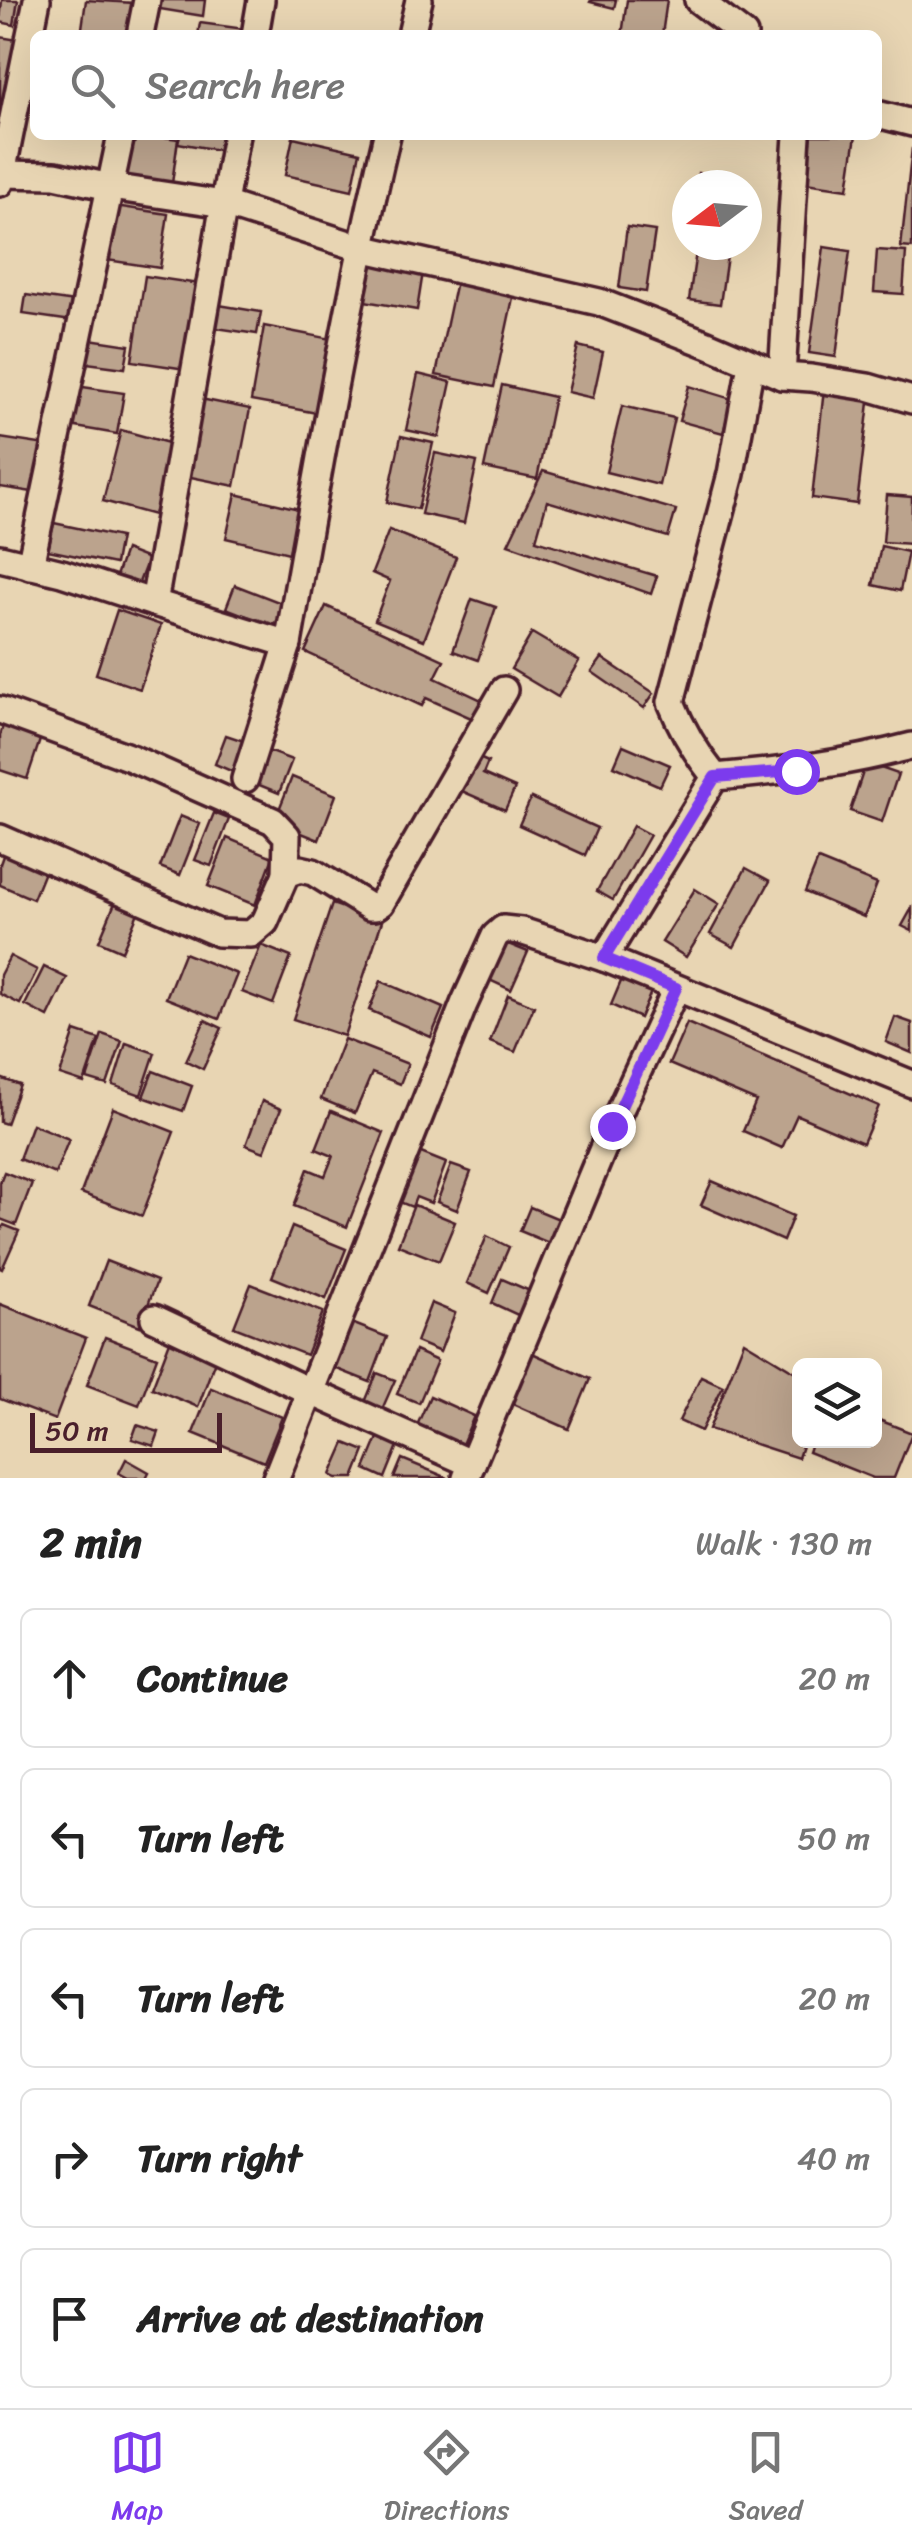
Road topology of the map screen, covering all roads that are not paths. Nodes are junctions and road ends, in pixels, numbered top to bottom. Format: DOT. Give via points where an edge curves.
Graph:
graph roads {
  1 [pos="36,0"];
  2 [pos="147,0"];
  3 [pos="262,0"];
  4 [pos="420,0"];
  5 [pos="698,0"];
  6 [pos="141,30"];
  7 [pos="256,30"];
  8 [pos="412,30"];
  9 [pos="737,30"];
  10 [pos="882,115"];
  11 [pos="912,122"];
  12 [pos="119,140"];
  13 [pos="235,140"];
  14 [pos="386,140"];
  15 [pos="797,140"];
  16 [pos="0,177"];
  17 [pos="110,187"];
  18 [pos="224,204"];
  19 [pos="360,248"];
  20 [pos="751,364"];
  21 [pos="782,376"];
  22 [pos="912,400"];
  23 [pos="0,558"];
  24 [pos="30,566"];
  25 [pos="154,604"];
  26 [pos="288,644"];
  27 [pos="504,690"];
  28 [pos="0,710"];
  29 [pos="912,746"];
  30 [pos="715,777"];
  31 [pos="244,779"];
  32 [pos="0,838"];
  33 [pos="286,874"];
  34 [pos="604,958"];
  35 [pos="676,988"];
  36 [pos="912,1084"];
  37 [pos="154,1318"];
  38 [pos="311,1392"];
  39 [pos="469,1471"];
  40 [pos="276,1478"];
  1 -- 16 [label="street"];
  2 -- 6 [label="street"];
  3 -- 7 [label="street"];
  4 -- 8 [label="street"];
  5 -- 9 [label="street"];
  10 -- 11 [label="street"];
  12 -- 17 [label="street"];
  13 -- 18 [label="street"];
  14 -- 19 [label="street"];
  15 -- 21 [label="street"];
  16 -- 17 [label="street" via="55,175"];
  17 -- 18 [label="street"];
  17 -- 24 [label="street"];
  18 -- 19 [label="street"];
  18 -- 25 [label="street"];
  19 -- 20 [label="street" via="599,302"];
  19 -- 26 [label="street"];
  20 -- 21 [label="street"];
  20 -- 30 [label="street" via="731,474 671,702"];
  21 -- 22 [label="street" via="868,386"];
  23 -- 24 [label="street"];
  24 -- 25 [label="street"];
  25 -- 26 [label="street"];
  26 -- 31 [label="street"];
  27 -- 33 [label="street" via="381,903 368,907 313,872"];
  28 -- 33 [label="street" via="273,820 287,836"];
  29 -- 30 [label="street" via="796,771"];
  30 -- 34 [label="street"];
  32 -- 33 [label="street" via="218,933 251,934 265,922"];
  34 -- 35 [label="street"];
  34 -- 38 [label="street" via="521,931 504,929 495,936"];
  35 -- 36 [label="street"];
  35 -- 39 [label="street"];
  37 -- 38 [label="street"];
  38 -- 39 [label="street"];
  38 -- 40 [label="street"];
}
